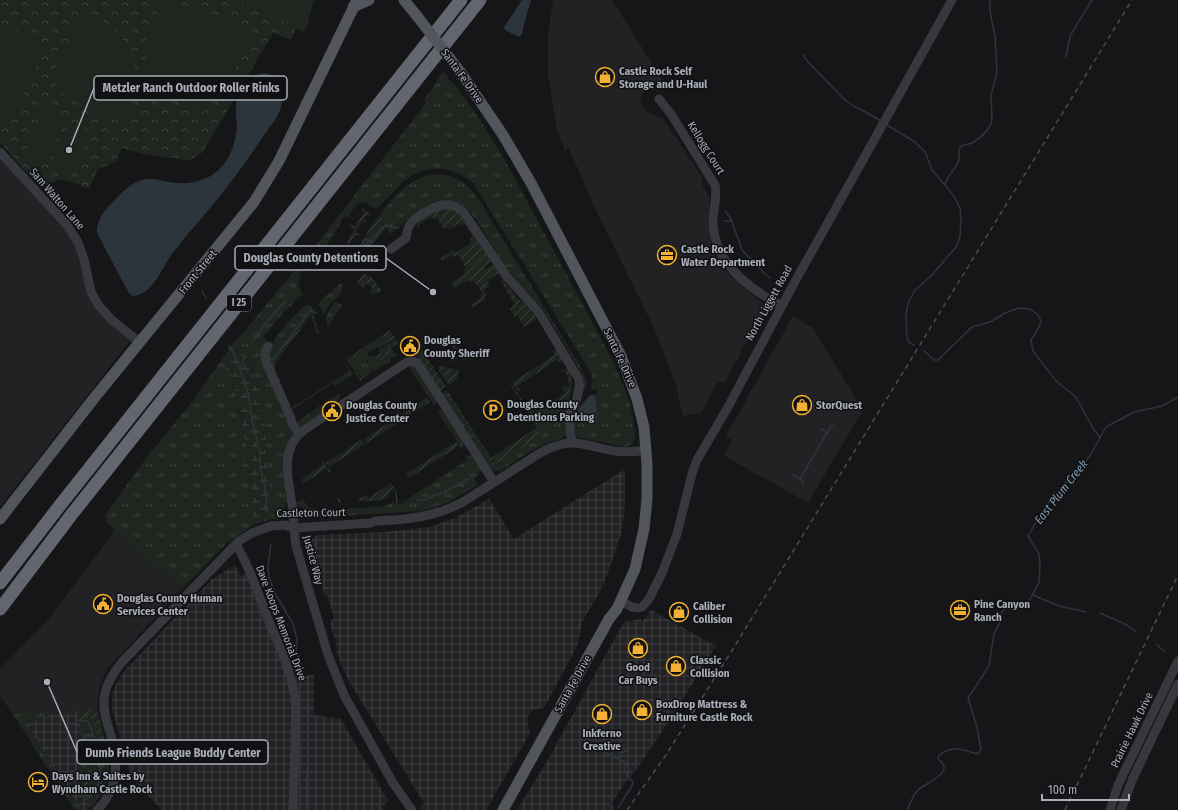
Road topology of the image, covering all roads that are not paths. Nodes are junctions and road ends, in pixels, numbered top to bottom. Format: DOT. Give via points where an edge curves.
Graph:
graph roads {
  1 [pos="369,0"];
  2 [pos="404,0"];
  3 [pos="461,0"];
  4 [pos="480,0"];
  5 [pos="952,0"];
  6 [pos="355,4"];
  7 [pos="659,99"];
  8 [pos="0,152"];
  9 [pos="391,249"];
  10 [pos="781,306"];
  11 [pos="139,342"];
  12 [pos="268,346"];
  13 [pos="299,434"];
  14 [pos="572,443"];
  15 [pos="646,450"];
  16 [pos="494,482"];
  17 [pos="0,519"];
  18 [pos="293,528"];
  19 [pos="236,544"];
  20 [pos="0,583"];
  21 [pos="621,601"];
  22 [pos="0,609"];
  23 [pos="1178,661"];
  24 [pos="1178,684"];
  25 [pos="97,810"];
  26 [pos="293,810"];
  27 [pos="412,810"];
  28 [pos="504,810"];
  29 [pos="1110,810"];
  30 [pos="1120,810"];
  1 -- 6 [label="main road"];
  2 -- 15 [label="main road, Santa Fe Drive, bridge" via="461,73 520,163 621,356 637,398"];
  3 -- 20 [label="highway, I 25"];
  4 -- 22 [label="highway, I 25" via="72,514"];
  5 -- 10 [label="street, North Liggett Road"];
  6 -- 11 [label="main road, Front Street" via="280,161 263,189 241,220"];
  7 -- 10 [label="street, Kellogg Court" via="715,185 714,233 725,261 743,280"];
  8 -- 11 [label="street, Sam Walton Lane" via="66,224 78,242 91,292 99,306"];
  9 -- 14 [label="street" via="406,238 408,226 412,221 432,208 445,204 459,208 468,217 507,277 538,311 578,376 577,398 572,406 570,420"];
  10 -- 21 [label="street, North Liggett Road" via="696,463 677,534 649,599 638,608 632,608"];
  11 -- 17 [label="main road, Front Street"];
  12 -- 13 [label="street" via="265,352 266,362"];
  13 -- 16 [label="street, Justice Way" via="407,362 414,361"];
  13 -- 18 [label="street, Justice Way" via="290,447 286,461 294,515"];
  14 -- 15 [label="street, Castleton Court" via="621,452"];
  14 -- 16 [label="street, Castleton Court" via="548,449"];
  15 -- 21 [label="main road, Santa Fe Drive" via="648,486 644,529 635,569"];
  16 -- 18 [label="street, Castleton Court" via="456,506 424,517"];
  18 -- 19 [label="street, Castleton Court" via="285,525 267,527"];
  18 -- 27 [label="street, Justice Way" via="298,557 336,676 393,783"];
  19 -- 25 [label="street, Castleton Court" via="122,662 110,678 104,706 116,753 116,769 111,792"];
  19 -- 26 [label="street, Dave Koops Memorial Drive" via="245,560 294,690 296,709"];
  21 -- 28 [label="main road, Santa Fe Drive"];
  23 -- 29 [label="street, Prairie Hawk Drive" via="1121,780"];
  24 -- 30 [label="street, Prairie Hawk Drive"];
}
